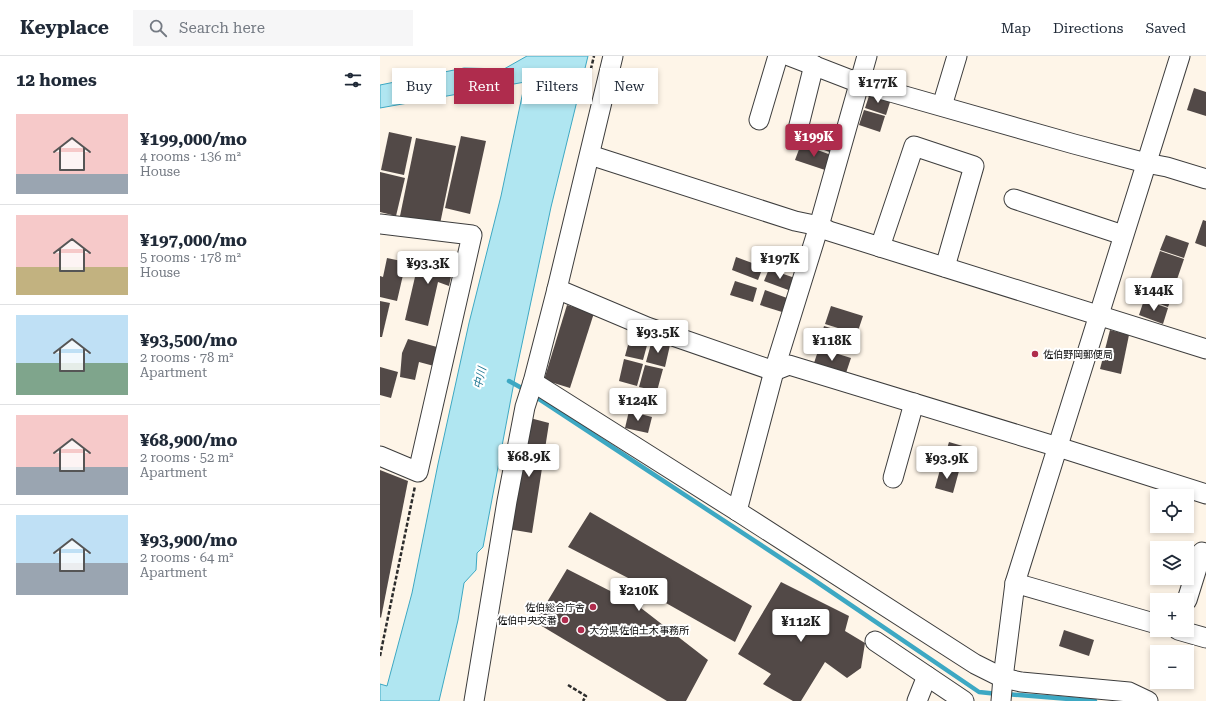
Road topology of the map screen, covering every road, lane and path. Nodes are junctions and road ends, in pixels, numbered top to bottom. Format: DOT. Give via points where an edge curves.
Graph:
graph roads {
  1 [pos="613,56"];
  2 [pos="778,56"];
  3 [pos="790,56"];
  4 [pos="867,56"];
  5 [pos="958,56"];
  6 [pos="1180,56"];
  7 [pos="814,65"];
  8 [pos="859,82"];
  9 [pos="942,106"];
  10 [pos="760,120"];
  11 [pos="797,133"];
  12 [pos="590,155"];
  13 [pos="1146,163"];
  14 [pos="1206,179"];
  15 [pos="1014,200"];
  16 [pos="380,224"];
  17 [pos="819,226"];
  18 [pos="1123,235"];
  19 [pos="880,247"];
  20 [pos="945,267"];
  21 [pos="557,289"];
  22 [pos="1100,315"];
  23 [pos="1206,349"];
  24 [pos="774,371"];
  25 [pos="531,389"];
  26 [pos="914,403"];
  27 [pos="1058,447"];
  28 [pos="380,456"];
  29 [pos="418,472"];
  30 [pos="893,478"];
  31 [pos="1206,494"];
  32 [pos="737,511"];
  33 [pos="1202,552"];
  34 [pos="1016,583"];
  35 [pos="1189,593"];
  36 [pos="1150,622"];
  37 [pos="1194,635"];
  38 [pos="1206,638"];
  39 [pos="875,641"];
  40 [pos="380,656"];
  41 [pos="927,676"];
  42 [pos="568,685"];
  43 [pos="1002,691"];
  44 [pos="474,701"];
  45 [pos="584,701"];
  46 [pos="917,701"];
  47 [pos="964,701"];
  48 [pos="1148,701"];
  1 -- 12 [label="street"];
  2 -- 10 [label="street"];
  3 -- 7 [label="street"];
  4 -- 8 [label="street"];
  5 -- 9 [label="street"];
  6 -- 13 [label="street"];
  7 -- 8 [label="street"];
  7 -- 11 [label="street"];
  8 -- 9 [label="street"];
  8 -- 17 [label="street"];
  9 -- 13 [label="street"];
  12 -- 17 [label="street" via="795,221"];
  12 -- 21 [label="street"];
  13 -- 14 [label="street"];
  13 -- 18 [label="street"];
  15 -- 18 [label="street"];
  16 -- 29 [label="street" via="472,235"];
  17 -- 19 [label="street"];
  17 -- 24 [label="street"];
  18 -- 22 [label="street"];
  19 -- 20 [label="street"];
  19 -- 20 [label="street" via="914,146 974,166"];
  20 -- 22 [label="street"];
  21 -- 24 [label="street" via="647,328"];
  21 -- 25 [label="street"];
  22 -- 23 [label="street"];
  22 -- 27 [label="street"];
  24 -- 26 [label="street" via="789,365"];
  24 -- 32 [label="street"];
  25 -- 32 [label="street"];
  25 -- 44 [label="street" via="507,501"];
  26 -- 27 [label="street"];
  26 -- 30 [label="street"];
  27 -- 31 [label="street"];
  27 -- 34 [label="street"];
  28 -- 29 [label="street"];
  29 -- 40 [label="path"];
  32 -- 43 [label="street" via="975,664"];
  33 -- 35 [label="street"];
  34 -- 36 [label="street"];
  34 -- 43 [label="street"];
  37 -- 38 [label="street"];
  39 -- 41 [label="street"];
  41 -- 46 [label="street"];
  41 -- 47 [label="street"];
  42 -- 45 [label="path" via="586,696"];
  43 -- 48 [label="street" via="1021,682 1129,692"];
}
